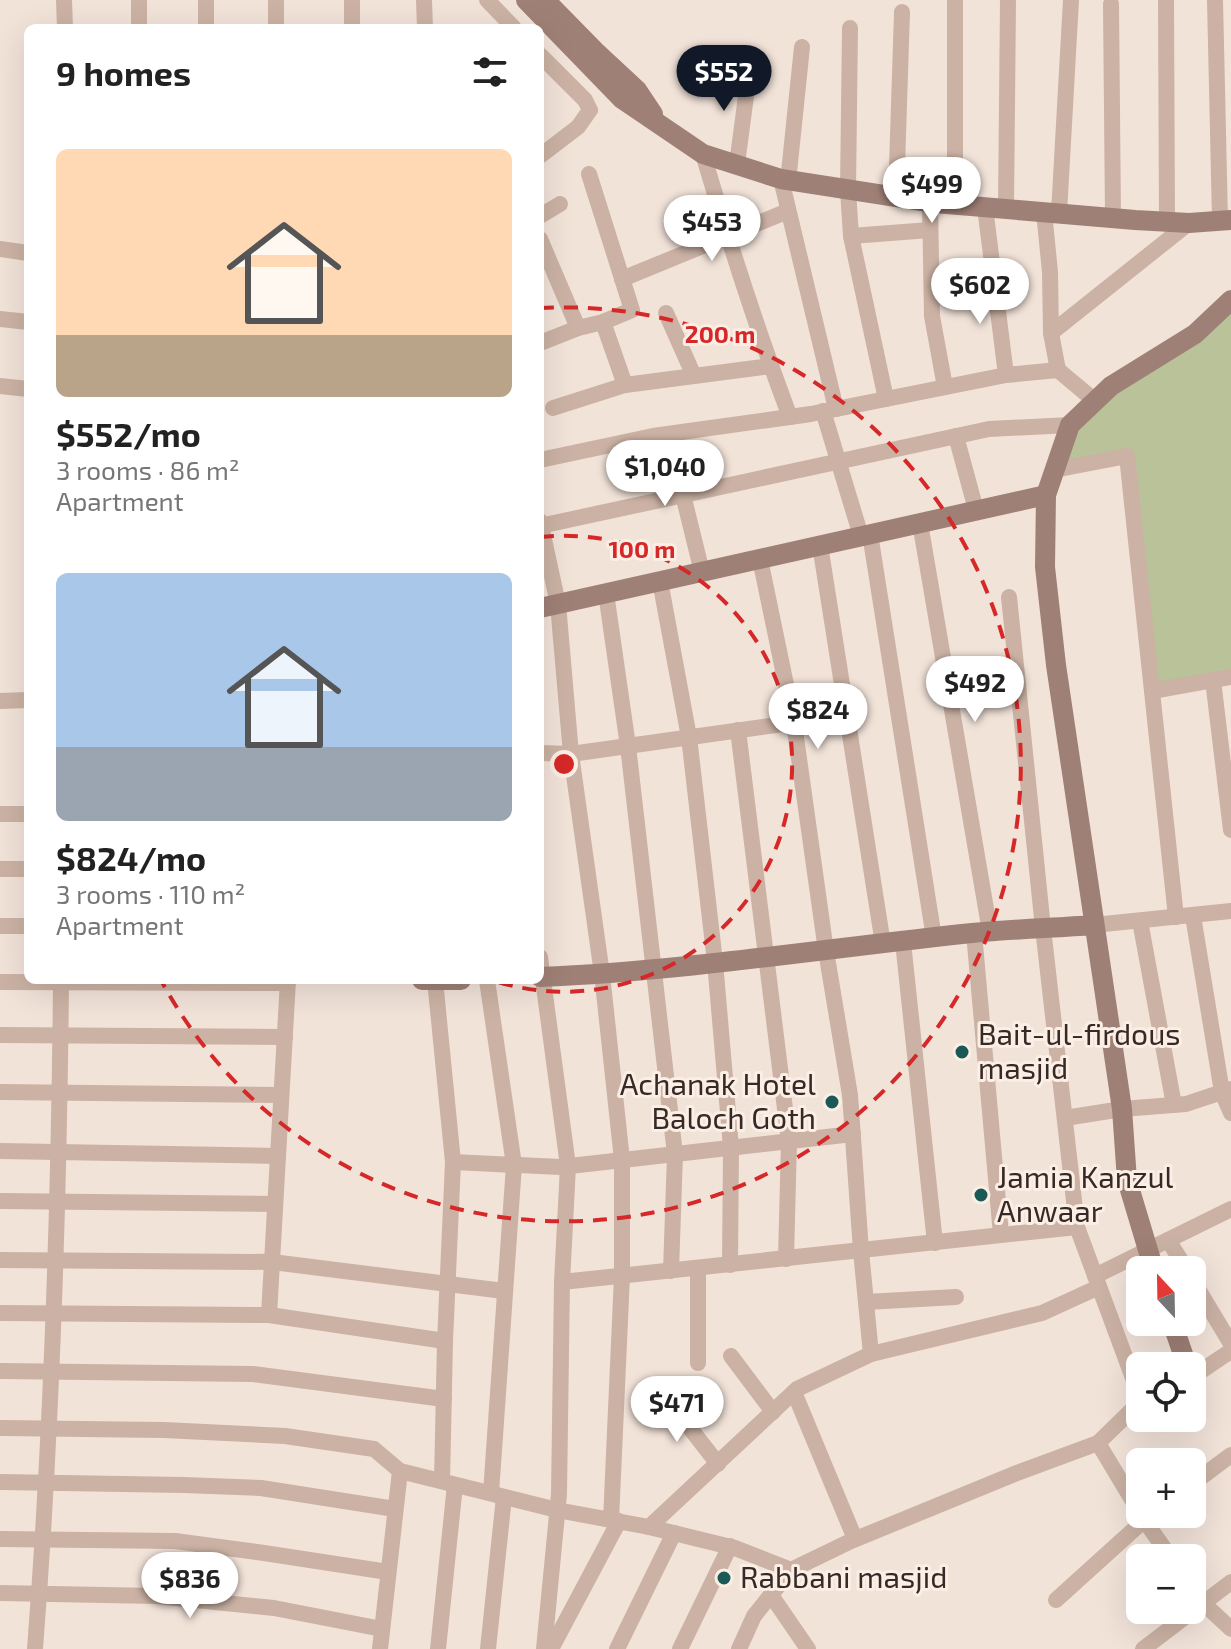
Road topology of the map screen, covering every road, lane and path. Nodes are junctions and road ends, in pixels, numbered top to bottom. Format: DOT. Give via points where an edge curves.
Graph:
graph roads {
  1 [pos="64,0"];
  2 [pos="139,0"];
  3 [pos="206,0"];
  4 [pos="276,0"];
  5 [pos="352,0"];
  6 [pos="424,0"];
  7 [pos="526,0"];
  8 [pos="545,0"];
  9 [pos="955,0"];
  10 [pos="1008,0"];
  11 [pos="1071,0"];
  12 [pos="1166,0"];
  13 [pos="1215,0"];
  14 [pos="490,4"];
  15 [pos="1111,4"];
  16 [pos="902,12"];
  17 [pos="65,24"];
  18 [pos="139,24"];
  19 [pos="206,24"];
  20 [pos="276,24"];
  21 [pos="352,24"];
  22 [pos="425,24"];
  23 [pos="493,24"];
  24 [pos="510,24"];
  25 [pos="850,28"];
  26 [pos="802,47"];
  27 [pos="544,62"];
  28 [pos="750,66"];
  29 [pos="659,124"];
  30 [pos="544,152"];
  31 [pos="703,154"];
  32 [pos="737,164"];
  33 [pos="589,174"];
  34 [pos="784,180"];
  35 [pos="848,190"];
  36 [pos="896,198"];
  37 [pos="930,203"];
  38 [pos="560,204"];
  39 [pos="955,205"];
  40 [pos="996,208"];
  41 [pos="788,211"];
  42 [pos="1052,212"];
  43 [pos="544,214"];
  44 [pos="1113,218"];
  45 [pos="1226,220"];
  46 [pos="1167,221"];
  47 [pos="1189,223"];
  48 [pos="930,230"];
  49 [pos="727,236"];
  50 [pos="851,236"];
  51 [pos="544,248"];
  52 [pos="0,249"];
  53 [pos="24,252"];
  54 [pos="622,279"];
  55 [pos="1231,300"];
  56 [pos="666,313"];
  57 [pos="0,319"];
  58 [pos="24,322"];
  59 [pos="603,322"];
  60 [pos="578,328"];
  61 [pos="1051,333"];
  62 [pos="544,341"];
  63 [pos="771,366"];
  64 [pos="1058,370"];
  65 [pos="1006,375"];
  66 [pos="694,376"];
  67 [pos="625,385"];
  68 [pos="0,386"];
  69 [pos="945,387"];
  70 [pos="24,389"];
  71 [pos="886,399"];
  72 [pos="1095,401"];
  73 [pos="553,408"];
  74 [pos="829,410"];
  75 [pos="790,417"];
  76 [pos="1070,425"];
  77 [pos="668,434"];
  78 [pos="956,436"];
  79 [pos="544,459"];
  80 [pos="838,461"];
  81 [pos="1054,470"];
  82 [pos="683,495"];
  83 [pos="1046,495"];
  84 [pos="976,510"];
  85 [pos="544,523"];
  86 [pos="920,523"];
  87 [pos="866,535"];
  88 [pos="820,545"];
  89 [pos="760,559"];
  90 [pos="544,560"];
  91 [pos="702,572"];
  92 [pos="660,581"];
  93 [pos="606,593"];
  94 [pos="1009,597"];
  95 [pos="549,606"];
  96 [pos="1231,677"];
  97 [pos="1213,680"];
  98 [pos="1152,691"];
  99 [pos="24,700"];
  100 [pos="0,701"];
  101 [pos="847,715"];
  102 [pos="794,723"];
  103 [pos="738,730"];
  104 [pos="689,737"];
  105 [pos="628,746"];
  106 [pos="544,753"];
  107 [pos="571,754"];
  108 [pos="0,814"];
  109 [pos="24,814"];
  110 [pos="1231,830"];
  111 [pos="0,869"];
  112 [pos="24,869"];
  113 [pos="1231,911"];
  114 [pos="1184,917"];
  115 [pos="1140,921"];
  116 [pos="1094,925"];
  117 [pos="0,926"];
  118 [pos="24,926"];
  119 [pos="1043,928"];
  120 [pos="982,932"];
  121 [pos="934,938"];
  122 [pos="893,943"];
  123 [pos="826,951"];
  124 [pos="766,957"];
  125 [pos="715,962"];
  126 [pos="652,969"];
  127 [pos="544,970"];
  128 [pos="602,974"];
  129 [pos="0,982"];
  130 [pos="24,982"];
  131 [pos="61,984"];
  132 [pos="288,984"];
  133 [pos="431,984"];
  134 [pos="488,984"];
  135 [pos="543,984"];
  136 [pos="0,1035"];
  137 [pos="60,1036"];
  138 [pos="285,1037"];
  139 [pos="1227,1090"];
  140 [pos="0,1092"];
  141 [pos="59,1092"];
  142 [pos="281,1095"];
  143 [pos="1174,1105"];
  144 [pos="1122,1109"];
  145 [pos="1231,1113"];
  146 [pos="1065,1118"];
  147 [pos="853,1134"];
  148 [pos="789,1141"];
  149 [pos="731,1147"];
  150 [pos="0,1151"];
  151 [pos="58,1152"];
  152 [pos="675,1154"];
  153 [pos="278,1156"];
  154 [pos="622,1160"];
  155 [pos="453,1162"];
  156 [pos="514,1165"];
  157 [pos="568,1166"];
  158 [pos="0,1201"];
  159 [pos="57,1202"];
  160 [pos="275,1204"];
  161 [pos="1231,1209"];
  162 [pos="1077,1227"];
  163 [pos="1001,1235"];
  164 [pos="1168,1240"];
  165 [pos="935,1243"];
  166 [pos="861,1251"];
  167 [pos="1150,1256"];
  168 [pos="1154,1256"];
  169 [pos="1178,1256"];
  170 [pos="786,1259"];
  171 [pos="0,1260"];
  172 [pos="55,1260"];
  173 [pos="272,1262"];
  174 [pos="730,1265"];
  175 [pos="698,1268"];
  176 [pos="1126,1270"];
  177 [pos="671,1271"];
  178 [pos="622,1276"];
  179 [pos="1097,1281"];
  180 [pos="562,1282"];
  181 [pos="447,1285"];
  182 [pos="504,1291"];
  183 [pos="956,1297"];
  184 [pos="866,1302"];
  185 [pos="1206,1302"];
  186 [pos="0,1313"];
  187 [pos="53,1313"];
  188 [pos="269,1315"];
  189 [pos="445,1341"];
  190 [pos="1231,1344"];
  191 [pos="1231,1351"];
  192 [pos="871,1354"];
  193 [pos="731,1356"];
  194 [pos="1126,1361"];
  195 [pos="698,1363"];
  196 [pos="1206,1368"];
  197 [pos="0,1371"];
  198 [pos="51,1371"];
  199 [pos="794,1392"];
  200 [pos="444,1399"];
  201 [pos="668,1400"];
  202 [pos="773,1412"];
  203 [pos="1126,1414"];
  204 [pos="0,1428"];
  205 [pos="48,1429"];
  206 [pos="1098,1443"];
  207 [pos="1231,1455"];
  208 [pos="718,1464"];
  209 [pos="400,1471"];
  210 [pos="1206,1474"];
  211 [pos="0,1482"];
  212 [pos="46,1483"];
  213 [pos="449,1483"];
  214 [pos="1126,1487"];
  215 [pos="498,1495"];
  216 [pos="395,1509"];
  217 [pos="557,1510"];
  218 [pos="615,1521"];
  219 [pos="649,1527"];
  220 [pos="1131,1528"];
  221 [pos="674,1533"];
  222 [pos="0,1539"];
  223 [pos="855,1539"];
  224 [pos="44,1540"];
  225 [pos="730,1546"];
  226 [pos="791,1570"];
  227 [pos="388,1572"];
  228 [pos="1231,1582"];
  229 [pos="0,1593"];
  230 [pos="39,1594"];
  231 [pos="771,1595"];
  232 [pos="1056,1600"];
  233 [pos="1206,1602"];
  234 [pos="1206,1606"];
  235 [pos="1177,1624"];
  236 [pos="382,1629"];
  237 [pos="1231,1629"];
  238 [pos="35,1649"];
  239 [pos="380,1649"];
  240 [pos="438,1649"];
  241 [pos="488,1649"];
  242 [pos="544,1649"];
  243 [pos="551,1649"];
  244 [pos="617,1649"];
  245 [pos="680,1649"];
  246 [pos="739,1649"];
  247 [pos="808,1649"];
  248 [pos="1143,1649"];
  1 -- 17 [label="street"];
  2 -- 18 [label="street"];
  3 -- 19 [label="street"];
  4 -- 20 [label="street"];
  5 -- 21 [label="street"];
  6 -- 22 [label="street"];
  7 -- 29 [label="street" via="622,99"];
  8 -- 29 [label="street" via="637,90"];
  9 -- 39 [label="street"];
  10 -- 40 [label="street"];
  11 -- 42 [label="street"];
  12 -- 46 [label="street"];
  13 -- 45 [label="street"];
  14 -- 23 [label="street"];
  14 -- 24 [label="street"];
  15 -- 44 [label="street"];
  16 -- 36 [label="street"];
  25 -- 35 [label="street"];
  26 -- 34 [label="street"];
  27 -- 30 [label="street" via="590,110 578,127"];
  28 -- 32 [label="street"];
  29 -- 31 [label="street"];
  31 -- 32 [label="street"];
  31 -- 49 [label="street"];
  32 -- 34 [label="street"];
  33 -- 54 [label="street"];
  34 -- 35 [label="street"];
  34 -- 41 [label="street"];
  35 -- 36 [label="street"];
  35 -- 50 [label="street"];
  36 -- 37 [label="street"];
  37 -- 39 [label="street"];
  37 -- 48 [label="street"];
  38 -- 43 [label="street"];
  39 -- 40 [label="street"];
  40 -- 42 [label="street"];
  40 -- 65 [label="street"];
  41 -- 49 [label="street"];
  41 -- 74 [label="street"];
  42 -- 44 [label="street"];
  42 -- 61 [label="street"];
  44 -- 46 [label="street"];
  45 -- 47 [label="street"];
  46 -- 47 [label="street"];
  47 -- 61 [label="street"];
  48 -- 50 [label="street"];
  48 -- 69 [label="street" via="932,316"];
  49 -- 54 [label="street"];
  49 -- 63 [label="street"];
  50 -- 71 [label="street"];
  51 -- 60 [label="street"];
  52 -- 53 [label="street"];
  54 -- 59 [label="street" via="632,310"];
  55 -- 72 [label="street" via="1195,334"];
  56 -- 66 [label="street"];
  57 -- 58 [label="street"];
  59 -- 60 [label="street"];
  59 -- 67 [label="street"];
  60 -- 62 [label="street"];
  61 -- 64 [label="street"];
  63 -- 66 [label="street"];
  63 -- 75 [label="street"];
  64 -- 65 [label="street"];
  64 -- 72 [label="street"];
  65 -- 69 [label="street"];
  66 -- 67 [label="street"];
  67 -- 73 [label="street"];
  68 -- 70 [label="street"];
  69 -- 71 [label="street"];
  71 -- 74 [label="street"];
  72 -- 76 [label="street"];
  74 -- 75 [label="street"];
  74 -- 80 [label="street"];
  75 -- 77 [label="street"];
  76 -- 78 [label="street"];
  76 -- 81 [label="street"];
  77 -- 79 [label="street"];
  77 -- 82 [label="street"];
  78 -- 80 [label="street"];
  78 -- 84 [label="street"];
  80 -- 82 [label="street"];
  80 -- 87 [label="street"];
  81 -- 83 [label="street"];
  81 -- 98 [label="street" via="1127,456"];
  82 -- 85 [label="street"];
  82 -- 91 [label="street"];
  83 -- 84 [label="street"];
  83 -- 116 [label="street" via="1049,609"];
  84 -- 86 [label="street"];
  86 -- 87 [label="street"];
  86 -- 120 [label="street"];
  87 -- 88 [label="street"];
  87 -- 121 [label="street"];
  88 -- 89 [label="street"];
  88 -- 101 [label="street"];
  89 -- 91 [label="street"];
  89 -- 102 [label="street"];
  90 -- 95 [label="street"];
  91 -- 92 [label="street"];
  92 -- 93 [label="street"];
  92 -- 104 [label="street"];
  93 -- 95 [label="street"];
  93 -- 105 [label="street"];
  94 -- 119 [label="street"];
  95 -- 107 [label="street"];
  96 -- 97 [label="street"];
  97 -- 98 [label="street"];
  97 -- 110 [label="street"];
  98 -- 114 [label="street"];
  99 -- 100 [label="street"];
  101 -- 102 [label="street"];
  101 -- 122 [label="street"];
  102 -- 103 [label="street"];
  102 -- 123 [label="street"];
  103 -- 104 [label="street"];
  103 -- 124 [label="street"];
  104 -- 105 [label="street"];
  104 -- 125 [label="street"];
  105 -- 107 [label="street"];
  105 -- 126 [label="street"];
  106 -- 107 [label="street"];
  107 -- 128 [label="street"];
  108 -- 109 [label="street"];
  111 -- 112 [label="street"];
  113 -- 114 [label="street"];
  114 -- 115 [label="street"];
  114 -- 139 [label="street"];
  115 -- 116 [label="street"];
  115 -- 143 [label="street"];
  116 -- 119 [label="street"];
  116 -- 144 [label="street"];
  117 -- 118 [label="street"];
  119 -- 120 [label="street"];
  119 -- 146 [label="street"];
  120 -- 121 [label="street"];
  120 -- 163 [label="street"];
  121 -- 122 [label="street"];
  122 -- 123 [label="street"];
  122 -- 165 [label="street"];
  123 -- 124 [label="street"];
  123 -- 147 [label="street"];
  124 -- 125 [label="street"];
  124 -- 148 [label="street"];
  125 -- 126 [label="street"];
  125 -- 149 [label="street"];
  126 -- 128 [label="street"];
  126 -- 152 [label="street"];
  127 -- 128 [label="street"];
  128 -- 154 [label="street"];
  129 -- 130 [label="street"];
  131 -- 137 [label="street"];
  132 -- 138 [label="street"];
  133 -- 155 [label="street"];
  134 -- 156 [label="street"];
  135 -- 157 [label="street"];
  136 -- 137 [label="street"];
  137 -- 138 [label="street"];
  137 -- 141 [label="street"];
  138 -- 142 [label="street"];
  139 -- 143 [label="street"];
  139 -- 145 [label="street"];
  140 -- 141 [label="street"];
  141 -- 142 [label="street"];
  141 -- 151 [label="street"];
  142 -- 153 [label="street"];
  143 -- 144 [label="street"];
  144 -- 146 [label="street"];
  144 -- 167 [label="street" via="1127,1180"];
  146 -- 162 [label="street"];
  147 -- 148 [label="street"];
  147 -- 166 [label="street"];
  148 -- 149 [label="street"];
  148 -- 170 [label="street"];
  149 -- 152 [label="street"];
  149 -- 174 [label="street"];
  150 -- 151 [label="street"];
  151 -- 153 [label="street"];
  151 -- 159 [label="street"];
  152 -- 154 [label="street"];
  152 -- 177 [label="street"];
  153 -- 160 [label="street"];
  154 -- 157 [label="street"];
  154 -- 178 [label="street"];
  155 -- 156 [label="street"];
  155 -- 181 [label="street"];
  156 -- 157 [label="street"];
  156 -- 182 [label="street"];
  157 -- 180 [label="street"];
  158 -- 159 [label="street"];
  159 -- 160 [label="street"];
  159 -- 172 [label="street"];
  160 -- 173 [label="street"];
  161 -- 164 [label="street"];
  162 -- 163 [label="street"];
  162 -- 179 [label="street"];
  163 -- 165 [label="street"];
  164 -- 168 [label="street"];
  164 -- 169 [label="street"];
  165 -- 166 [label="street"];
  166 -- 170 [label="street"];
  166 -- 184 [label="street"];
  170 -- 174 [label="street"];
  171 -- 172 [label="street"];
  172 -- 173 [label="street"];
  172 -- 187 [label="street"];
  173 -- 181 [label="street"];
  173 -- 188 [label="street"];
  174 -- 175 [label="street"];
  175 -- 177 [label="street"];
  175 -- 195 [label="street"];
  176 -- 179 [label="street"];
  177 -- 178 [label="street"];
  178 -- 180 [label="street"];
  178 -- 218 [label="street"];
  179 -- 192 [label="street" via="1042,1313"];
  179 -- 194 [label="street"];
  180 -- 217 [label="street"];
  181 -- 182 [label="street"];
  181 -- 189 [label="street"];
  182 -- 215 [label="street"];
  183 -- 184 [label="street"];
  184 -- 192 [label="street"];
  185 -- 190 [label="street"];
  186 -- 187 [label="street"];
  187 -- 188 [label="street"];
  187 -- 198 [label="street"];
  188 -- 189 [label="street"];
  189 -- 200 [label="street"];
  191 -- 196 [label="street"];
  192 -- 199 [label="street"];
  193 -- 202 [label="street"];
  197 -- 198 [label="street"];
  198 -- 200 [label="street" via="253,1374"];
  198 -- 205 [label="street"];
  199 -- 202 [label="street"];
  199 -- 223 [label="street"];
  200 -- 213 [label="street"];
  201 -- 208 [label="street"];
  202 -- 208 [label="street"];
  203 -- 206 [label="street"];
  204 -- 205 [label="street"];
  205 -- 209 [label="street" via="285,1436 374,1449"];
  205 -- 212 [label="street"];
  206 -- 214 [label="street"];
  206 -- 223 [label="street"];
  207 -- 210 [label="street"];
  208 -- 219 [label="street"];
  209 -- 213 [label="street"];
  209 -- 216 [label="street"];
  211 -- 212 [label="street"];
  212 -- 216 [label="street" via="261,1488"];
  212 -- 224 [label="street"];
  213 -- 215 [label="street"];
  213 -- 240 [label="street"];
  215 -- 217 [label="street"];
  215 -- 241 [label="street"];
  216 -- 227 [label="street"];
  217 -- 218 [label="street"];
  217 -- 242 [label="street"];
  218 -- 219 [label="street"];
  218 -- 243 [label="street"];
  219 -- 221 [label="street"];
  220 -- 232 [label="street"];
  221 -- 225 [label="street"];
  221 -- 244 [label="street"];
  222 -- 224 [label="street"];
  223 -- 226 [label="street"];
  224 -- 227 [label="street" via="175,1541"];
  224 -- 230 [label="street"];
  225 -- 226 [label="street"];
  225 -- 245 [label="street"];
  226 -- 231 [label="street"];
  227 -- 236 [label="street"];
  228 -- 233 [label="street"];
  229 -- 230 [label="street"];
  230 -- 236 [label="street" via="156,1596 274,1608"];
  230 -- 238 [label="street"];
  231 -- 246 [label="street"];
  231 -- 247 [label="street"];
  234 -- 237 [label="street"];
  235 -- 248 [label="street"];
  236 -- 239 [label="street"];
}
